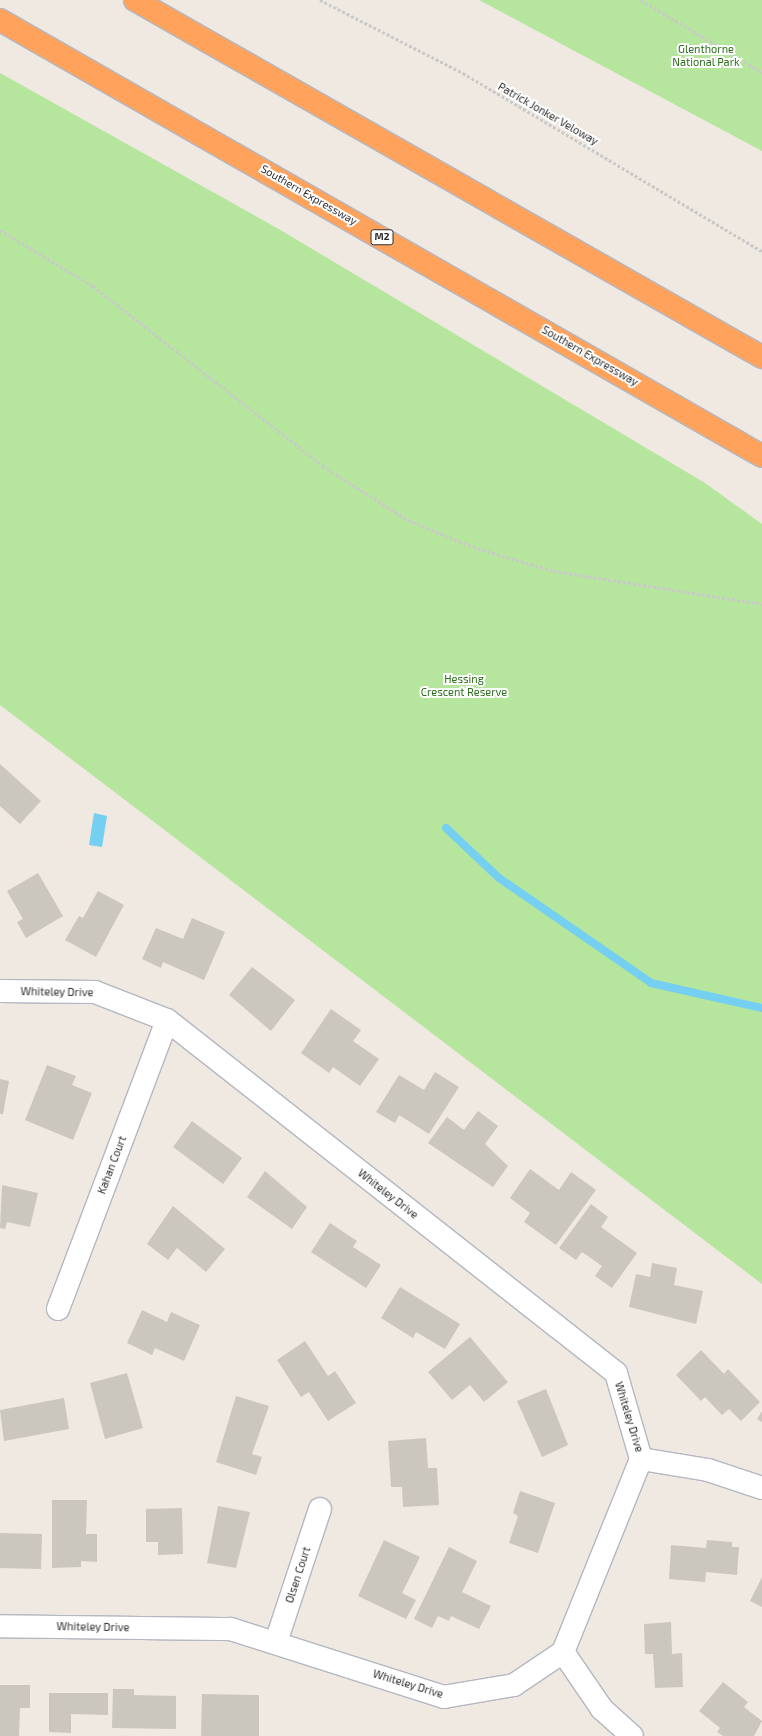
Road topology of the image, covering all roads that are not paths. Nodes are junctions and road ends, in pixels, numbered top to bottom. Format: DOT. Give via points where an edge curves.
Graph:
graph roads {
  1 [pos="135,0"];
  2 [pos="0,20"];
  3 [pos="762,358"];
  4 [pos="762,456"];
  5 [pos="0,991"];
  6 [pos="167,1020"];
  7 [pos="58,1309"];
  8 [pos="642,1459"];
  9 [pos="762,1488"];
  10 [pos="320,1509"];
  11 [pos="0,1626"];
  12 [pos="276,1642"];
  13 [pos="563,1652"];
  14 [pos="632,1736"];
  1 -- 3 [label="highway"];
  2 -- 4 [label="highway, Southern Expressway / M2"];
  5 -- 6 [label="street, Whiteley Drive" via="95,992"];
  6 -- 7 [label="street, Kahan Court"];
  6 -- 8 [label="street, Whiteley Drive" via="616,1373"];
  8 -- 9 [label="street" via="708,1470"];
  8 -- 13 [label="street, Whiteley Drive"];
  10 -- 12 [label="street, Olsen Court"];
  11 -- 12 [label="street, Whiteley Drive" via="231,1629"];
  12 -- 13 [label="street, Whiteley Drive" via="444,1697 514,1685"];
  13 -- 14 [label="street" via="602,1709"];
}
